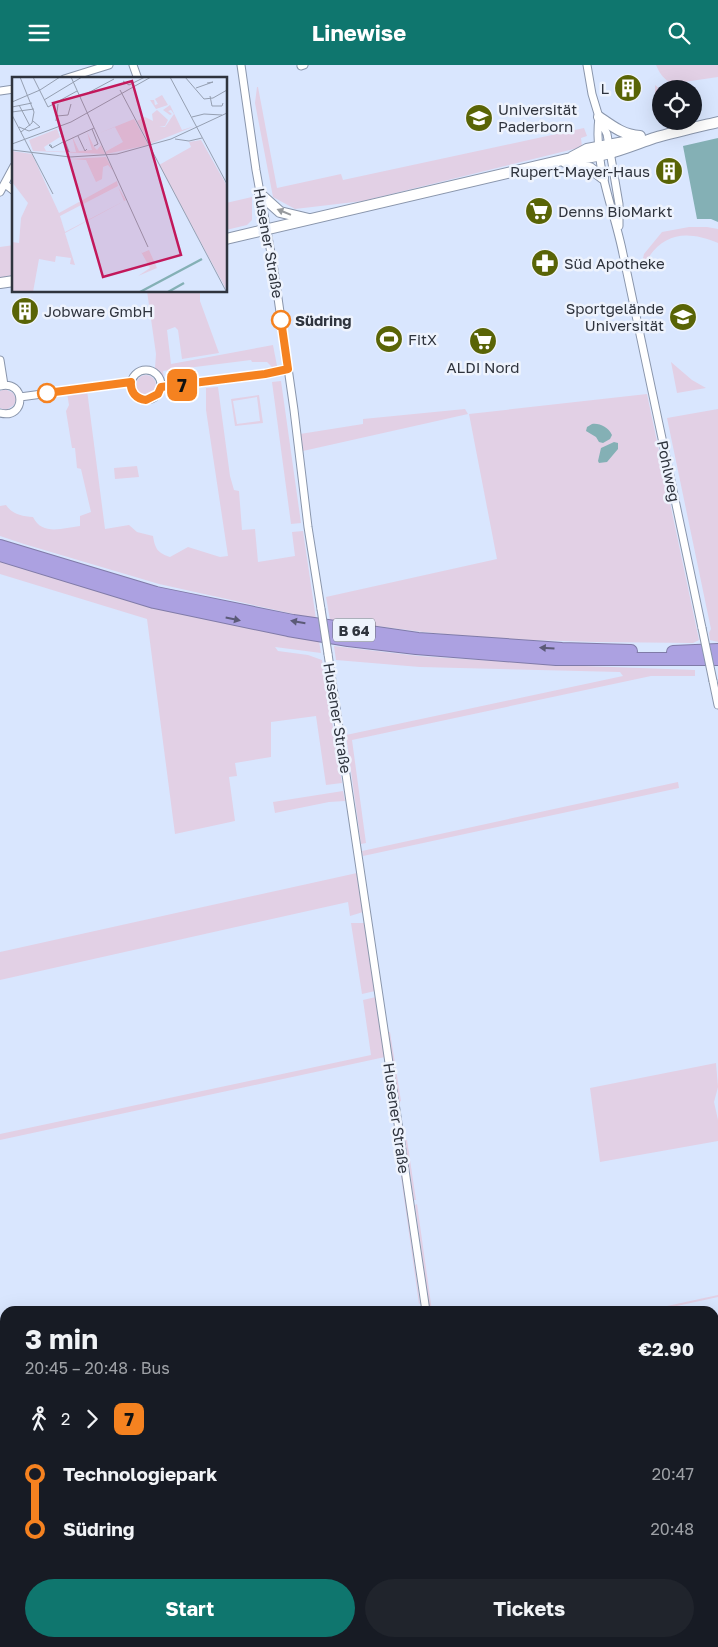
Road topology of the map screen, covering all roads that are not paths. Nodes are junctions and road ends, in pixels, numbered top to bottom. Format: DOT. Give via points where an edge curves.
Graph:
graph roads {
  1 [pos="109,65"];
  2 [pos="133,65"];
  3 [pos="242,65"];
  4 [pos="587,65"];
  5 [pos="70,77"];
  6 [pos="137,77"];
  7 [pos="599,117"];
  8 [pos="718,122"];
  9 [pos="658,137"];
  10 [pos="603,150"];
  11 [pos="559,161"];
  12 [pos="12,170"];
  13 [pos="603,178"];
  14 [pos="4,185"];
  15 [pos="12,190"];
  16 [pos="0,192"];
  17 [pos="260,194"];
  18 [pos="313,219"];
  19 [pos="268,230"];
  20 [pos="619,236"];
  21 [pos="228,239"];
  22 [pos="0,360"];
  23 [pos="288,369"];
  24 [pos="131,382"];
  25 [pos="2,385"];
  26 [pos="161,387"];
  27 [pos="20,397"];
  28 [pos="0,413"];
  29 [pos="0,546"];
  30 [pos="0,555"];
  31 [pos="718,650"];
  32 [pos="718,659"];
  33 [pos="718,705"];
  34 [pos="425,1306"];
  1 -- 5 [label="street"];
  2 -- 6 [label="street"];
  3 -- 17 [label="street, Husener Straße"];
  4 -- 7 [label="street, Pohlweg"];
  7 -- 9 [label="main road" via="630,135"];
  7 -- 10 [label="street, Pohlweg"];
  8 -- 9 [label="main road"];
  9 -- 10 [label="main road"];
  10 -- 11 [label="main road" via="586,158"];
  10 -- 13 [label="street, Pohlweg"];
  10 -- 20 [label="street, Pohlweg" via="619,204"];
  11 -- 13 [label="main road" via="590,168"];
  11 -- 18 [label="main road"];
  12 -- 14 [label="street"];
  13 -- 20 [label="street, Pohlweg"];
  14 -- 15 [label="street"];
  14 -- 16 [label="street"];
  18 -- 17 [label="main road, one-way" via="280,211"];
  17 -- 19 [label="street, Husener Straße"];
  18 -- 19 [label="main road"];
  19 -- 21 [label="main road"];
  19 -- 23 [label="street, Husener Straße"];
  20 -- 33 [label="street, Pohlweg, bridge"];
  22 -- 25 [label="street"];
  23 -- 26 [label="street"];
  23 -- 34 [label="street, Husener Straße, bridge" via="308,527"];
  24 -- 26 [label="street" via="138,372 148,370 159,378"];
  24 -- 26 [label="street" via="133,393 142,400 150,400"];
  24 -- 27 [label="street"];
  25 -- 27 [label="street" via="15,388"];
  27 -- 28 [label="street" via="15,411"];
  31 -- 29 [label="highway, B 64, one-way" via="562,649 418,639 335,628 156,593"];
  30 -- 32 [label="highway, B 64, one-way" via="154,602 348,640 556,659"];
}
